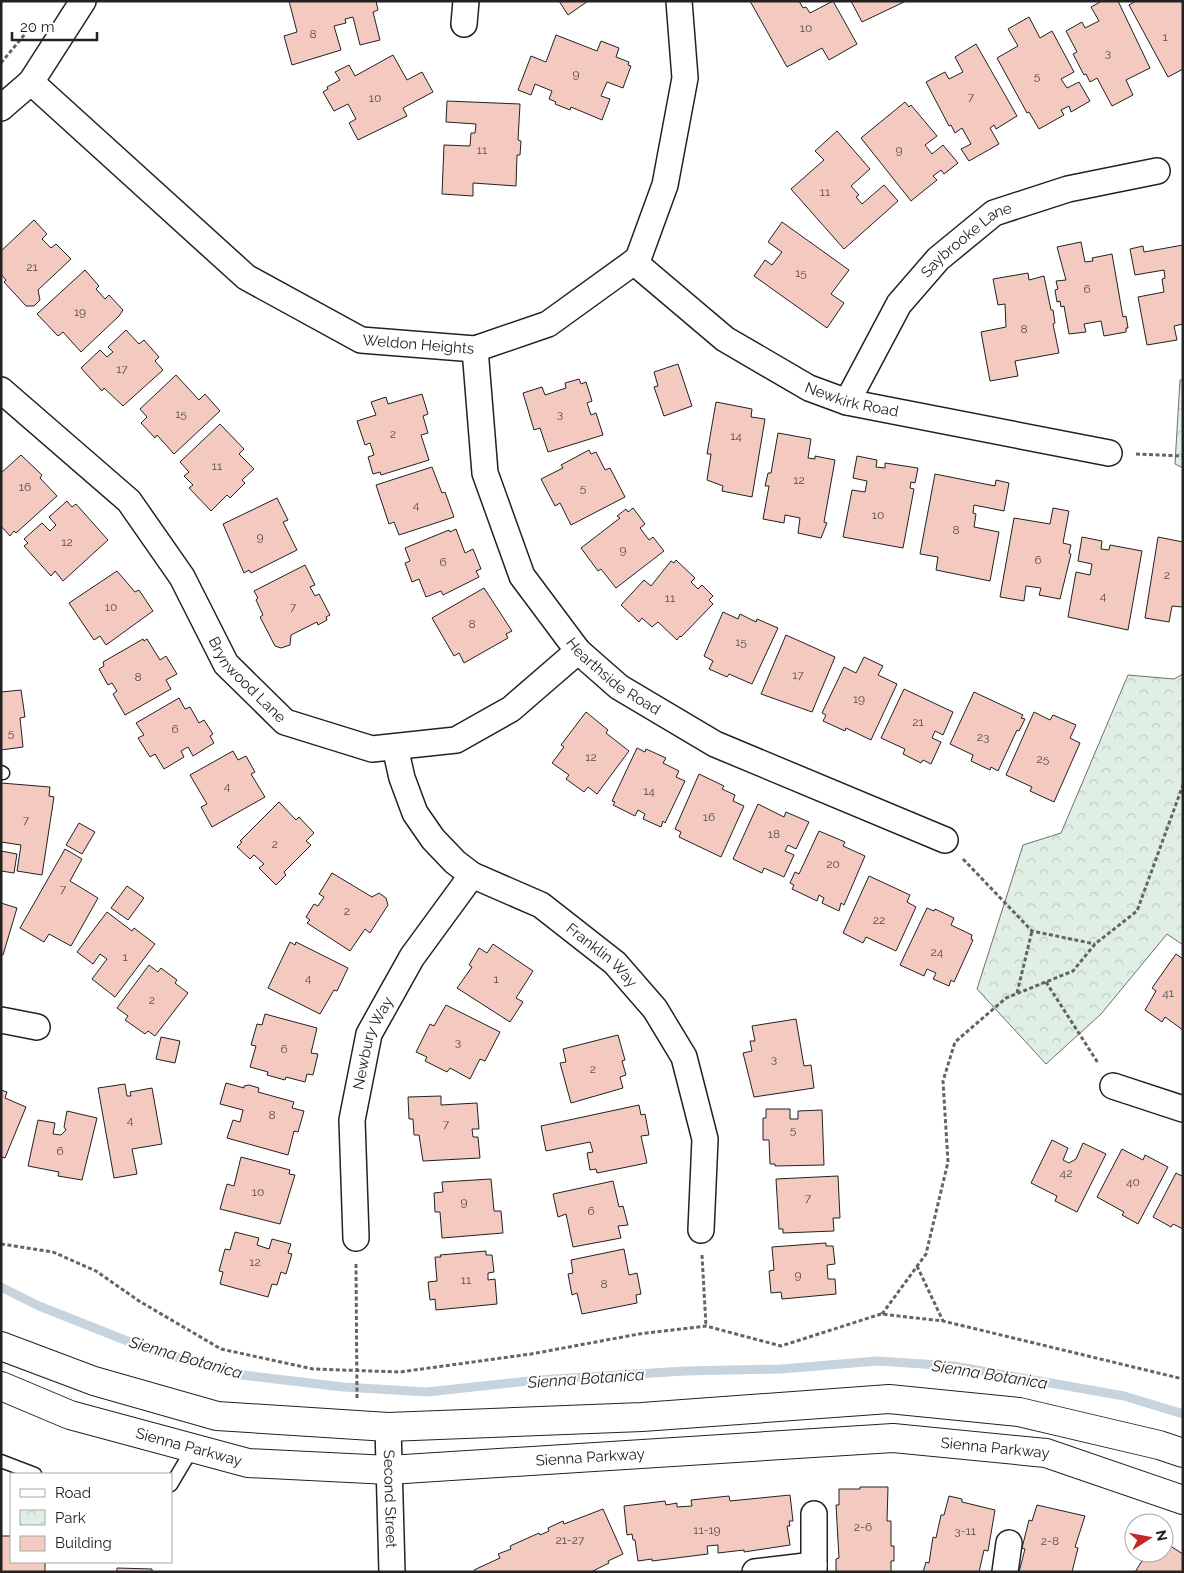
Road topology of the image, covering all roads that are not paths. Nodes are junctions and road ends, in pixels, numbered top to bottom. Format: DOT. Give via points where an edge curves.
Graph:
graph roads {
  1 [pos="83,1"];
  2 [pos="679,1"];
  3 [pos="30,82"];
  4 [pos="1,108"];
  5 [pos="1157,172"];
  6 [pos="634,262"];
  7 [pos="475,349"];
  8 [pos="1,390"];
  9 [pos="847,402"];
  10 [pos="1109,453"];
  11 [pos="578,651"];
  12 [pos="395,746"];
  13 [pos="946,840"];
  14 [pos="472,875"];
  15 [pos="1,1020"];
  16 [pos="37,1027"];
  17 [pos="1113,1086"];
  18 [pos="1183,1109"];
  19 [pos="701,1230"];
  20 [pos="356,1238"];
  21 [pos="1,1346"];
  22 [pos="1,1386"];
  23 [pos="388,1427"];
  24 [pos="192,1448"];
  25 [pos="1183,1454"];
  26 [pos="1,1461"];
  27 [pos="389,1470"];
  28 [pos="32,1473"];
  29 [pos="172,1483"];
  30 [pos="1183,1500"];
  31 [pos="814,1514"];
  32 [pos="1009,1543"];
  33 [pos="814,1569"];
  34 [pos="392,1572"];
  35 [pos="756,1572"];
  36 [pos="1005,1572"];
  1 -- 3 [label="street"];
  2 -- 6 [label="street, Weldon Heights" via="685,78 665,185 638,259"];
  3 -- 4 [label="street"];
  3 -- 7 [label="street, Weldon Heights" via="246,277 361,340"];
  5 -- 9 [label="street, Saybrooke Lane" via="1068,189 994,214 938,259 899,304"];
  6 -- 7 [label="street, Weldon Heights" via="548,324"];
  6 -- 9 [label="street, Newkirk Road" via="725,339 809,388"];
  7 -- 11 [label="street, Hearthside Road" via="485,473 522,576"];
  8 -- 12 [label="street, Brynwood Lane" via="129,502 182,577 226,664 285,722 372,749"];
  9 -- 10 [label="street, Newkirk Road"];
  11 -- 12 [label="street, Brynwood Lane" via="511,708 456,740"];
  11 -- 13 [label="street, Hearthside Road" via="619,688 716,744"];
  12 -- 14 [label="street, Franklin Way" via="414,814 433,839"];
  14 -- 19 [label="street, Franklin Way" via="541,905 615,963 655,1009 684,1057 705,1139"];
  14 -- 20 [label="street, Newbury Way" via="412,957 369,1034 352,1120"];
  15 -- 16 [label="street"];
  17 -- 18 [label="street"];
  21 -- 23 [label="main road" via="94,1381 217,1416"];
  22 -- 24 [label="main road, Sienna Parkway" via="70,1414"];
  23 -- 25 [label="main road" via="642,1417 889,1399 1019,1412 1159,1445"];
  23 -- 27 [label="street, Second Street"];
  24 -- 27 [label="main road, Sienna Parkway" via="248,1463"];
  24 -- 29 [label="lane"];
  26 -- 28 [label="lane"];
  27 -- 30 [label="main road, Sienna Parkway" via="893,1438 1046,1453"];
  27 -- 34 [label="street, Second Street"];
  31 -- 33 [label="street"];
  32 -- 36 [label="street"];
  33 -- 35 [label="street"];
}
